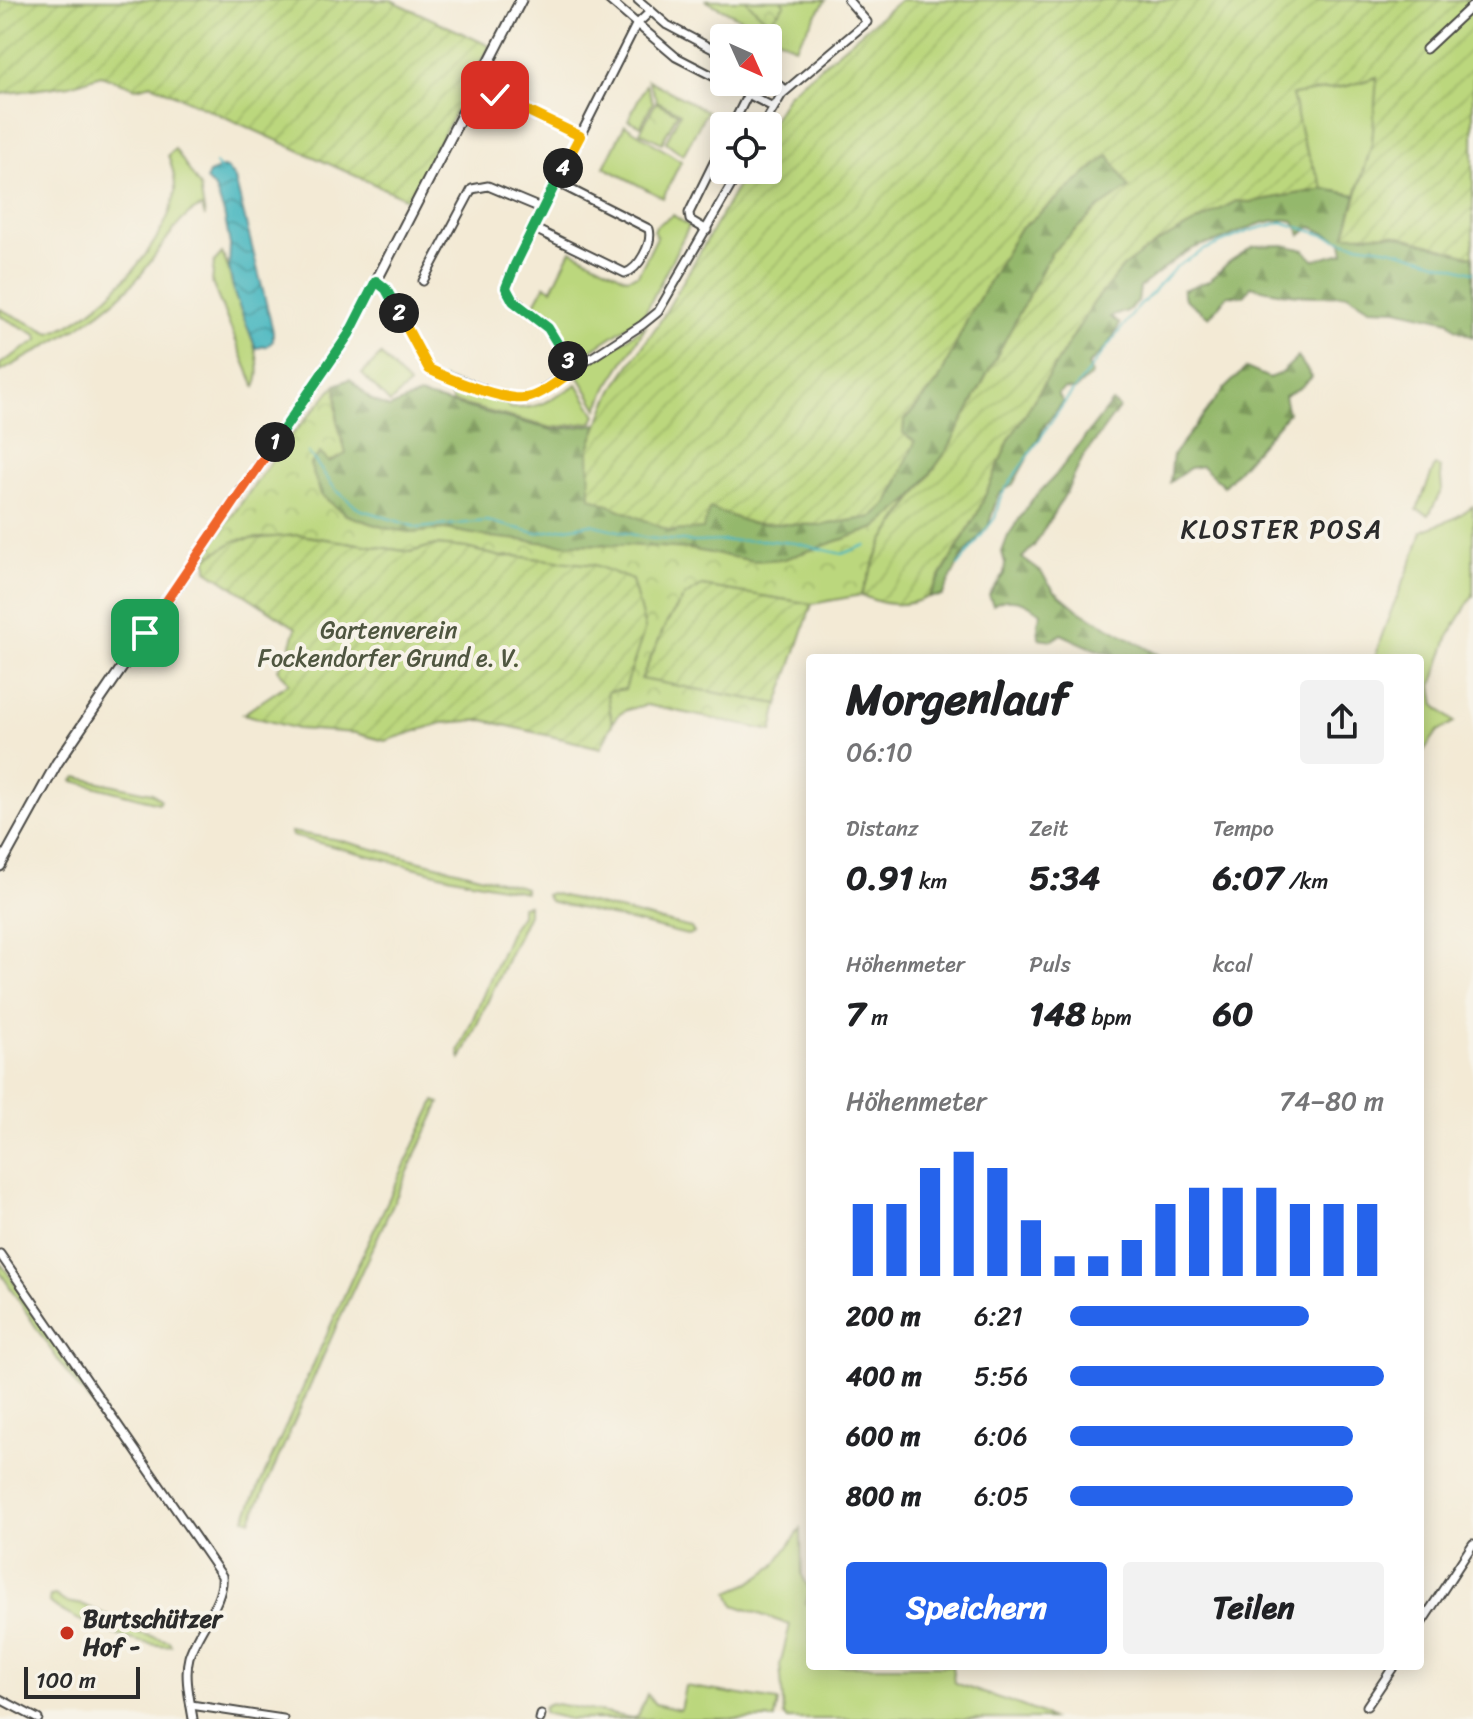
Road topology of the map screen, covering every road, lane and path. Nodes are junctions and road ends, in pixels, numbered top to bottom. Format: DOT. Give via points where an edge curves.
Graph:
graph roads {
  1 [pos="521,0"];
  2 [pos="609,0"];
  3 [pos="638,0"];
  4 [pos="848,0"];
  5 [pos="1473,5"];
  6 [pos="651,11"];
  7 [pos="636,25"];
  8 [pos="710,48"];
  9 [pos="1426,49"];
  10 [pos="710,74"];
  11 [pos="477,86"];
  12 [pos="782,87"];
  13 [pos="786,90"];
  14 [pos="752,96"];
  15 [pos="773,107"];
  16 [pos="770,112"];
  17 [pos="580,136"];
  18 [pos="710,170"];
  19 [pos="556,182"];
  20 [pos="732,184"];
  21 [pos="543,209"];
  22 [pos="533,228"];
  23 [pos="707,230"];
  24 [pos="376,281"];
  25 [pos="423,281"];
  26 [pos="573,371"];
  27 [pos="0,866"];
  28 [pos="0,1254"];
  29 [pos="1473,1544"];
  30 [pos="1424,1619"];
  31 [pos="1391,1670"];
  32 [pos="0,1699"];
  33 [pos="191,1705"];
  34 [pos="1367,1706"];
  35 [pos="38,1719"];
  36 [pos="193,1719"];
  37 [pos="283,1719"];
  1 -- 11 [label="street"];
  2 -- 7 [label="street"];
  3 -- 6 [label="street"];
  4 -- 13 [label="street" via="867,22"];
  5 -- 9 [label="street"];
  6 -- 7 [label="street"];
  6 -- 8 [label="street"];
  7 -- 10 [label="street" via="676,57"];
  7 -- 17 [label="street"];
  11 -- 17 [label="street"];
  11 -- 24 [label="street"];
  12 -- 13 [label="street"];
  13 -- 15 [label="street"];
  14 -- 15 [label="street"];
  15 -- 16 [label="street"];
  17 -- 19 [label="street"];
  18 -- 23 [label="street" via="689,213 690,220"];
  19 -- 21 [label="street"];
  19 -- 22 [label="street" via="649,229 644,252 635,269 625,273"];
  20 -- 23 [label="street"];
  21 -- 22 [label="street"];
  21 -- 25 [label="street" via="488,186 472,189"];
  22 -- 26 [label="street" via="507,282 508,295 548,328"];
  23 -- 26 [label="street" via="651,319"];
  24 -- 26 [label="street" via="386,289 433,371 517,399 536,395"];
  24 -- 27 [label="street" via="330,361 57,763"];
  28 -- 33 [label="street" via="222,1576 222,1590 194,1645 188,1671"];
  29 -- 30 [label="street"];
  31 -- 34 [label="street"];
  32 -- 35 [label="street"];
  33 -- 36 [label="street"];
  33 -- 37 [label="street"];
}
